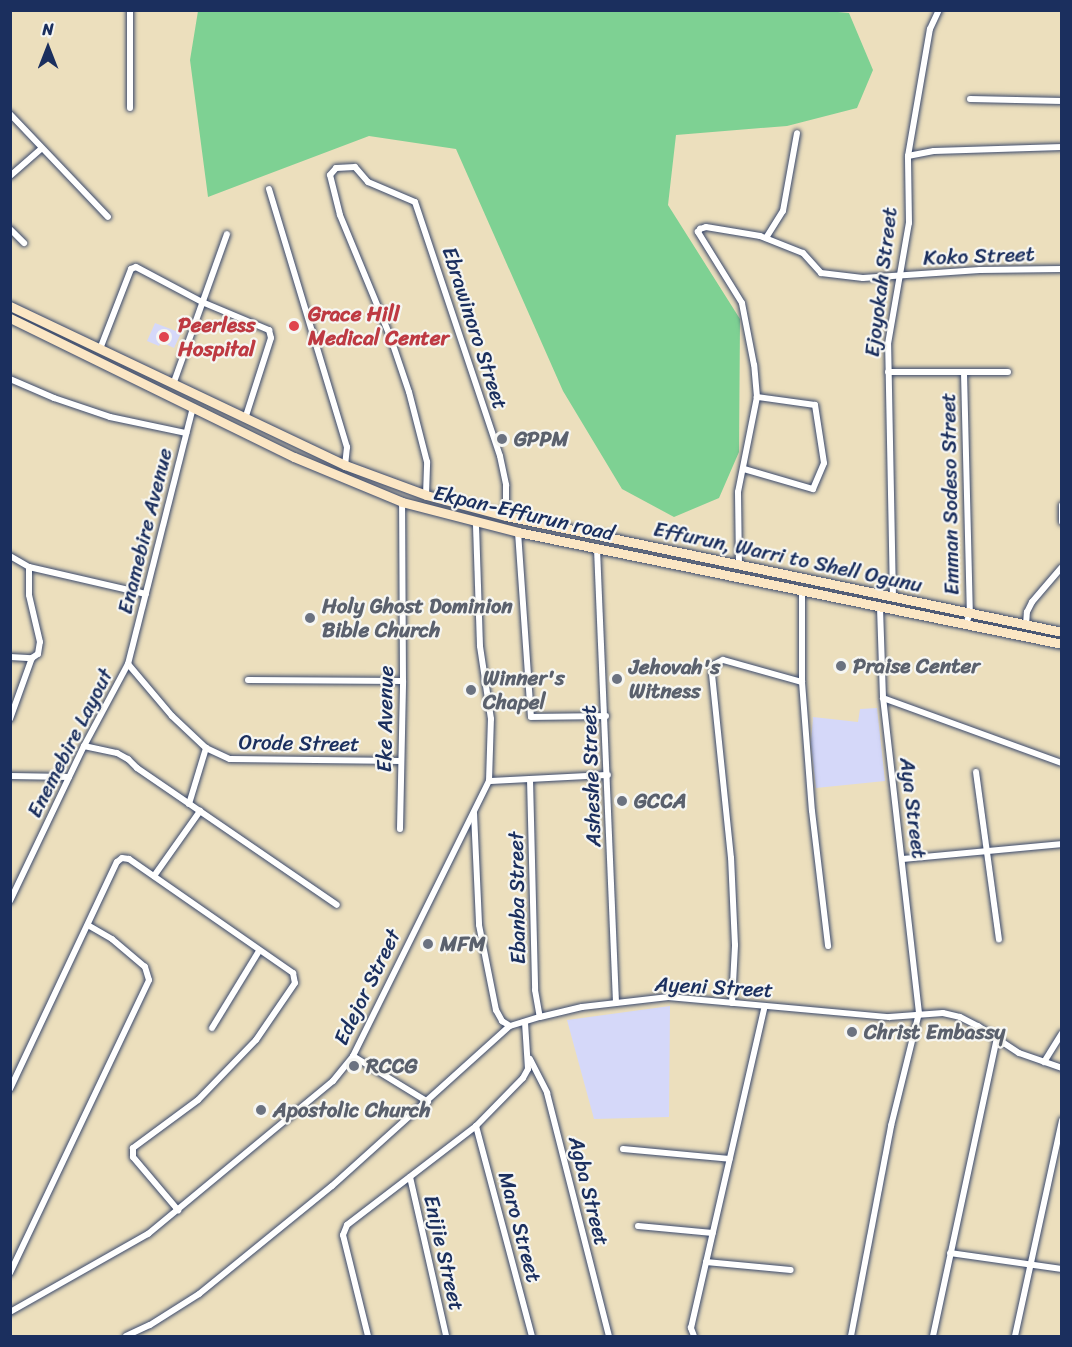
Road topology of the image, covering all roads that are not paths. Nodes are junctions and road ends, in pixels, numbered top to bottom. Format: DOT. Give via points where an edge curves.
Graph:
graph roads {
  1 [pos="130,10"];
  2 [pos="939,10"];
  3 [pos="970,99"];
  4 [pos="1062,101"];
  5 [pos="130,108"];
  6 [pos="10,114"];
  7 [pos="797,133"];
  8 [pos="1062,147"];
  9 [pos="41,149"];
  10 [pos="909,156"];
  11 [pos="10,176"];
  12 [pos="269,189"];
  13 [pos="108,217"];
  14 [pos="10,229"];
  15 [pos="226,234"];
  16 [pos="766,238"];
  17 [pos="24,243"];
  18 [pos="1062,269"];
  19 [pos="901,276"];
  20 [pos="202,302"];
  21 [pos="10,306"];
  22 [pos="10,318"];
  23 [pos="100,349"];
  24 [pos="888,372"];
  25 [pos="1008,372"];
  26 [pos="963,373"];
  27 [pos="10,379"];
  28 [pos="174,382"];
  29 [pos="758,397"];
  30 [pos="193,407"];
  31 [pos="245,419"];
  32 [pos="186,434"];
  33 [pos="345,465"];
  34 [pos="744,469"];
  35 [pos="426,495"];
  36 [pos="402,502"];
  37 [pos="1062,505"];
  38 [pos="506,516"];
  39 [pos="1062,522"];
  40 [pos="476,523"];
  41 [pos="518,532"];
  42 [pos="597,549"];
  43 [pos="10,556"];
  44 [pos="739,565"];
  45 [pos="29,567"];
  46 [pos="1062,567"];
  47 [pos="802,590"];
  48 [pos="146,594"];
  49 [pos="893,598"];
  50 [pos="880,607"];
  51 [pos="970,613"];
  52 [pos="966,624"];
  53 [pos="1026,625"];
  54 [pos="1062,632"];
  55 [pos="1062,644"];
  56 [pos="10,657"];
  57 [pos="32,658"];
  58 [pos="128,664"];
  59 [pos="248,680"];
  60 [pos="403,681"];
  61 [pos="802,682"];
  62 [pos="883,698"];
  63 [pos="606,716"];
  64 [pos="10,719"];
  65 [pos="84,746"];
  66 [pos="206,748"];
  67 [pos="401,761"];
  68 [pos="1062,764"];
  69 [pos="976,772"];
  70 [pos="608,775"];
  71 [pos="10,776"];
  72 [pos="69,777"];
  73 [pos="530,779"];
  74 [pos="489,781"];
  75 [pos="189,804"];
  76 [pos="474,810"];
  77 [pos="200,811"];
  78 [pos="400,829"];
  79 [pos="1062,844"];
  80 [pos="987,849"];
  81 [pos="903,859"];
  82 [pos="154,876"];
  83 [pos="10,901"];
  84 [pos="337,905"];
  85 [pos="88,925"];
  86 [pos="999,939"];
  87 [pos="828,946"];
  88 [pos="259,951"];
  89 [pos="616,1003"];
  90 [pos="732,1003"];
  91 [pos="765,1006"];
  92 [pos="919,1013"];
  93 [pos="540,1017"];
  94 [pos="525,1022"];
  95 [pos="510,1026"];
  96 [pos="212,1028"];
  97 [pos="1062,1034"];
  98 [pos="997,1038"];
  99 [pos="353,1056"];
  100 [pos="528,1056"];
  101 [pos="1044,1062"];
  102 [pos="1062,1068"];
  103 [pos="12,1079"];
  104 [pos="10,1089"];
  105 [pos="428,1102"];
  106 [pos="1062,1119"];
  107 [pos="476,1126"];
  108 [pos="623,1149"];
  109 [pos="730,1159"];
  110 [pos="410,1177"];
  111 [pos="178,1210"];
  112 [pos="638,1226"];
  113 [pos="713,1233"];
  114 [pos="950,1253"];
  115 [pos="706,1262"];
  116 [pos="1030,1264"];
  117 [pos="1062,1269"];
  118 [pos="791,1270"];
  119 [pos="10,1273"];
  120 [pos="10,1312"];
  121 [pos="126,1336"];
  122 [pos="368,1336"];
  123 [pos="446,1336"];
  124 [pos="532,1336"];
  125 [pos="609,1336"];
  126 [pos="694,1336"];
  127 [pos="851,1336"];
  128 [pos="933,1336"];
  129 [pos="1015,1336"];
  1 -- 5 [label="street"];
  2 -- 10 [label="street, Ejoyokah Street" via="930,29"];
  3 -- 4 [label="street"];
  6 -- 9 [label="street"];
  7 -- 16 [label="street" via="783,211"];
  8 -- 10 [label="street" via="934,150"];
  9 -- 11 [label="street"];
  9 -- 13 [label="street"];
  10 -- 19 [label="street, Ejoyokah Street" via="909,223"];
  12 -- 33 [label="street" via="347,447"];
  14 -- 17 [label="street"];
  15 -- 20 [label="street"];
  16 -- 19 [label="street, Koko Street" via="803,253 821,273 863,278"];
  16 -- 29 [label="street, Koko Street" via="706,227 698,232 742,303"];
  18 -- 19 [label="street, Koko Street"];
  19 -- 24 [label="street, Ejoyokah Street" via="888,344"];
  20 -- 23 [label="street" via="141,269 131,269"];
  20 -- 28 [label="street"];
  20 -- 31 [label="street" via="271,334"];
  21 -- 23 [label="main road, Effurun, Warri to Shell Ogunu"];
  22 -- 30 [label="main road, Ekpan-Effurun road"];
  23 -- 28 [label="main road, Effurun, Warri to Shell Ogunu"];
  24 -- 26 [label="street"];
  24 -- 49 [label="street, Ejoyokah Street"];
  25 -- 26 [label="street"];
  26 -- 51 [label="street, Emman Sodeso Street"];
  27 -- 32 [label="street" via="110,417"];
  28 -- 31 [label="main road, Effurun, Warri to Shell Ogunu"];
  29 -- 34 [label="street"];
  29 -- 34 [label="street" via="815,405 824,463 813,489"];
  30 -- 32 [label="street, Enamebire Avenue"];
  30 -- 36 [label="main road, Ekpan-Effurun road" via="294,457"];
  31 -- 33 [label="main road, Effurun, Warri to Shell Ogunu"];
  32 -- 48 [label="street, Enamebire Avenue"];
  33 -- 35 [label="main road, Effurun, Warri to Shell Ogunu"];
  34 -- 44 [label="street" via="738,492"];
  35 -- 38 [label="main road, Effurun, Warri to Shell Ogunu"];
  35 -- 38 [label="street, Ebrawinoro Street" via="427,462 409,392 340,215 330,175 336,168 355,167 368,182 415,202 500,456 506,485"];
  36 -- 40 [label="main road, Ekpan-Effurun road"];
  36 -- 60 [label="street, Eke Avenue"];
  37 -- 39 [label="street"];
  38 -- 44 [label="main road, Effurun, Warri to Shell Ogunu"];
  40 -- 41 [label="main road, Ekpan-Effurun road"];
  40 -- 74 [label="street, Edejor Street" via="480,646 491,719"];
  41 -- 42 [label="main road, Ekpan-Effurun road"];
  41 -- 63 [label="street" via="531,717"];
  42 -- 47 [label="main road, Ekpan-Effurun road"];
  42 -- 63 [label="street, Asheshe Street"];
  43 -- 45 [label="street"];
  44 -- 49 [label="main road, Effurun, Warri to Shell Ogunu"];
  45 -- 48 [label="street"];
  45 -- 57 [label="street" via="29,595 40,642 38,654"];
  46 -- 53 [label="street" via="1032,602"];
  47 -- 50 [label="main road, Ekpan-Effurun road"];
  47 -- 61 [label="street"];
  48 -- 58 [label="street, Enamebire Avenue"];
  49 -- 51 [label="main road, Effurun, Warri to Shell Ogunu"];
  50 -- 52 [label="main road, Ekpan-Effurun road"];
  50 -- 62 [label="street, Aya Street"];
  51 -- 52 [label="street"];
  51 -- 53 [label="main road, Effurun, Warri to Shell Ogunu"];
  52 -- 55 [label="main road, Ekpan-Effurun road"];
  53 -- 54 [label="main road, Effurun, Warri to Shell Ogunu"];
  56 -- 57 [label="street"];
  57 -- 64 [label="street"];
  58 -- 65 [label="street, Enemebire Layout"];
  58 -- 66 [label="street, Orode Street" via="172,716"];
  59 -- 60 [label="street"];
  60 -- 67 [label="street, Eke Avenue"];
  61 -- 87 [label="street"];
  61 -- 90 [label="street" via="723,660 715,664 712,673 731,858 735,945"];
  62 -- 68 [label="street"];
  62 -- 81 [label="street, Aya Street"];
  63 -- 70 [label="street, Asheshe Street"];
  65 -- 72 [label="street, Enemebire Layout"];
  65 -- 75 [label="street" via="128,759"];
  66 -- 67 [label="street, Orode Street" via="237,759"];
  66 -- 75 [label="street"];
  67 -- 78 [label="street, Eke Avenue"];
  69 -- 80 [label="street"];
  70 -- 73 [label="street"];
  70 -- 89 [label="street, Asheshe Street"];
  71 -- 72 [label="street"];
  72 -- 83 [label="street, Enemebire Layout"];
  73 -- 74 [label="street"];
  73 -- 93 [label="street, Ebanba Street" via="535,990"];
  74 -- 76 [label="street, Edejor Street"];
  75 -- 77 [label="street"];
  76 -- 95 [label="street" via="479,925 496,1010"];
  76 -- 99 [label="street, Edejor Street"];
  77 -- 82 [label="street"];
  77 -- 84 [label="street"];
  79 -- 80 [label="street"];
  80 -- 81 [label="street"];
  80 -- 86 [label="street"];
  81 -- 92 [label="street, Aya Street"];
  82 -- 85 [label="street" via="122,858"];
  82 -- 88 [label="street"];
  85 -- 103 [label="street"];
  85 -- 119 [label="street" via="145,966 149,980"];
  88 -- 96 [label="street"];
  88 -- 111 [label="street" via="293,973 295,982 240,1057 198,1100 133,1148 132,1152"];
  89 -- 90 [label="street, Ayeni Street" via="668,997"];
  89 -- 93 [label="street, Ayeni Street"];
  90 -- 91 [label="street, Ayeni Street"];
  91 -- 92 [label="street, Ayeni Street" via="889,1017"];
  91 -- 109 [label="street"];
  92 -- 98 [label="street, Ayeni Street" via="960,1017"];
  92 -- 127 [label="street, Aya Street" via="891,1126"];
  93 -- 94 [label="street, Ayeni Street"];
  94 -- 95 [label="street, Ayeni Street"];
  94 -- 100 [label="street"];
  95 -- 105 [label="street"];
  97 -- 101 [label="street"];
  98 -- 101 [label="street, Ayeni Street" via="1019,1053"];
  98 -- 114 [label="street"];
  99 -- 105 [label="street"];
  99 -- 111 [label="street, Edejor Street" via="333,1081"];
  100 -- 107 [label="street" via="523,1078"];
  100 -- 125 [label="street, Agba Street" via="547,1093"];
  101 -- 102 [label="street, Ayeni Street"];
  103 -- 104 [label="street"];
  105 -- 121 [label="street" via="199,1294"];
  106 -- 116 [label="street"];
  107 -- 110 [label="street"];
  107 -- 124 [label="street, Maro Street"];
  108 -- 109 [label="street"];
  109 -- 113 [label="street"];
  110 -- 122 [label="street" via="347,1225 343,1235"];
  110 -- 123 [label="street, Enijie Street"];
  111 -- 120 [label="street, Edejor Street" via="132,1244"];
  112 -- 113 [label="street"];
  113 -- 115 [label="street"];
  114 -- 116 [label="street"];
  114 -- 128 [label="street"];
  115 -- 118 [label="street"];
  115 -- 126 [label="street" via="691,1328"];
  116 -- 117 [label="street"];
  116 -- 129 [label="street"];
}
